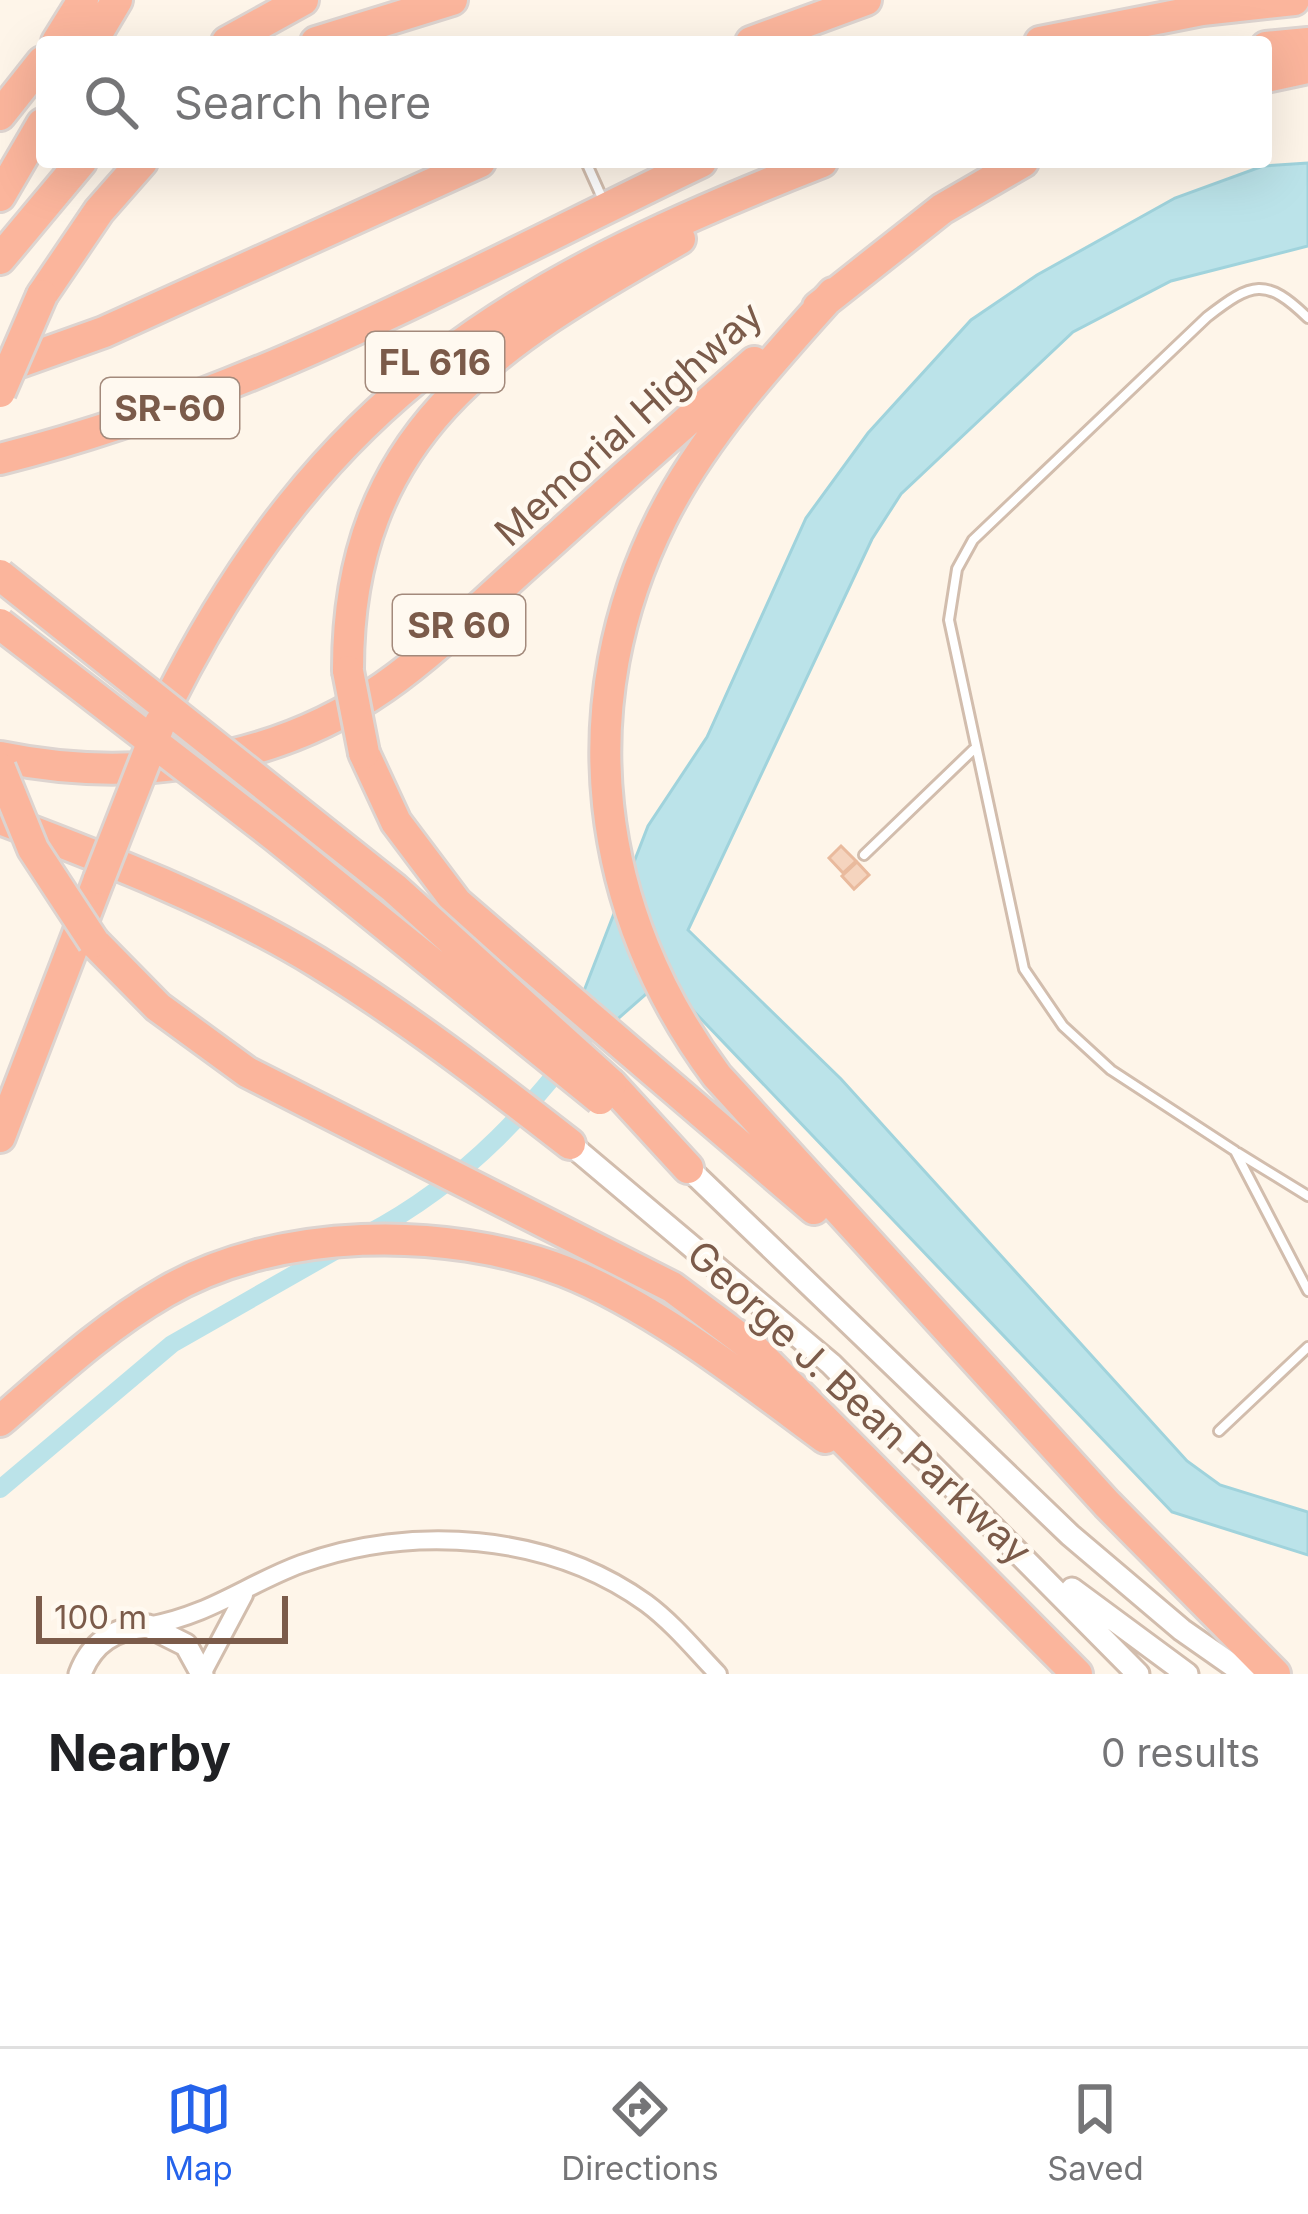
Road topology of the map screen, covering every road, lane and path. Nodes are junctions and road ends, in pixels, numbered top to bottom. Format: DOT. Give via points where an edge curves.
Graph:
graph roads {
  1 [pos="83,0"];
  2 [pos="117,0"];
  3 [pos="303,0"];
  4 [pos="452,0"];
  5 [pos="866,0"];
  6 [pos="1294,0"];
  7 [pos="61,36"];
  8 [pos="96,36"];
  9 [pos="238,36"];
  10 [pos="335,36"];
  11 [pos="767,36"];
  12 [pos="1070,36"];
  13 [pos="1308,43"];
  14 [pos="1272,46"];
  15 [pos="1308,68"];
  16 [pos="36,70"];
  17 [pos="1272,76"];
  18 [pos="0,116"];
  19 [pos="36,134"];
  20 [pos="76,168"];
  21 [pos="137,168"];
  22 [pos="467,168"];
  23 [pos="589,168"];
  24 [pos="688,168"];
  25 [pos="807,168"];
  26 [pos="811,168"];
  27 [pos="1013,168"];
  28 [pos="0,196"];
  29 [pos="606,207"];
  30 [pos="0,260"];
  31 [pos="833,293"];
  32 [pos="1308,318"];
  33 [pos="0,369"];
  34 [pos="0,392"];
  35 [pos="0,459"];
  36 [pos="0,574"];
  37 [pos="0,624"];
  38 [pos="974,749"];
  39 [pos="0,757"];
  40 [pos="0,768"];
  41 [pos="0,819"];
  42 [pos="864,855"];
  43 [pos="605,1092"];
  44 [pos="0,1137"];
  45 [pos="570,1144"];
  46 [pos="1235,1151"];
  47 [pos="688,1168"];
  48 [pos="1308,1196"];
  49 [pos="1308,1291"];
  50 [pos="918,1301"];
  51 [pos="1308,1347"];
  52 [pos="0,1421"];
  53 [pos="1219,1431"];
  54 [pos="994,1523"];
  55 [pos="951,1544"];
  56 [pos="245,1594"];
  57 [pos="148,1626"];
  58 [pos="80,1674"];
  59 [pos="202,1674"];
  60 [pos="718,1674"];
  61 [pos="1077,1674"];
  62 [pos="1138,1674"];
  63 [pos="1187,1674"];
  64 [pos="1241,1674"];
  65 [pos="1275,1674"];
  1 -- 7 [label="highway"];
  2 -- 8 [label="highway"];
  3 -- 9 [label="highway"];
  4 -- 10 [label="highway"];
  5 -- 11 [label="highway"];
  6 -- 12 [label="highway"];
  13 -- 14 [label="highway"];
  15 -- 17 [label="highway"];
  16 -- 18 [label="highway"];
  19 -- 28 [label="highway"];
  20 -- 30 [label="highway"];
  21 -- 34 [label="highway, bridge" via="42,295"];
  22 -- 33 [label="highway" via="209,287"];
  23 -- 29 [label="lane"];
  24 -- 29 [label="highway, SR-60"];
  25 -- 44 [label="highway, FL 616, bridge" via="559,279 472,334 362,423 279,516 167,702"];
  26 -- 50 [label="highway, bridge" via="590,292 447,396 398,460 364,537 351,595 348,671 364,753 433,875"];
  27 -- 31 [label="highway, Memorial Highway / SR 60" via="942,209"];
  29 -- 35 [label="highway, SR-60" via="264,373"];
  31 -- 39 [label="highway, Memorial Highway / SR 60" via="431,650 340,714 238,754 162,768"];
  31 -- 50 [label="highway" via="689,470 633,583 609,680 605,803 621,886 670,1009 717,1076"];
  32 -- 38 [label="lane" via="1270,288 1228,300 973,540 957,569 949,620"];
  36 -- 43 [label="highway, bridge" via="394,888"];
  37 -- 43 [label="highway, bridge"];
  38 -- 42 [label="lane"];
  38 -- 46 [label="lane" via="1024,969 1063,1027 1111,1070"];
  40 -- 55 [label="highway, bridge" via="72,914 158,1007 247,1072 672,1287 752,1347"];
  41 -- 45 [label="highway" via="314,960"];
  43 -- 47 [label="highway"];
  45 -- 54 [label="street, George J. Bean Parkway" via="744,1286"];
  46 -- 48 [label="lane"];
  46 -- 49 [label="lane"];
  47 -- 64 [label="street, George J. Bean Parkway" via="1070,1535"];
  50 -- 65 [label="highway"];
  51 -- 53 [label="lane"];
  52 -- 55 [label="highway" via="93,1340 227,1264 402,1239 564,1271 636,1310 803,1422"];
  54 -- 62 [label="street, George J. Bean Parkway"];
  54 -- 63 [label="street"];
  55 -- 61 [label="highway"];
  56 -- 57 [label="street"];
  56 -- 59 [label="street"];
  56 -- 60 [label="street" via="298,1565 358,1548 434,1540 506,1546 627,1591"];
  57 -- 58 [label="street" via="107,1636"];
  57 -- 59 [label="street" via="186,1645"];
}
